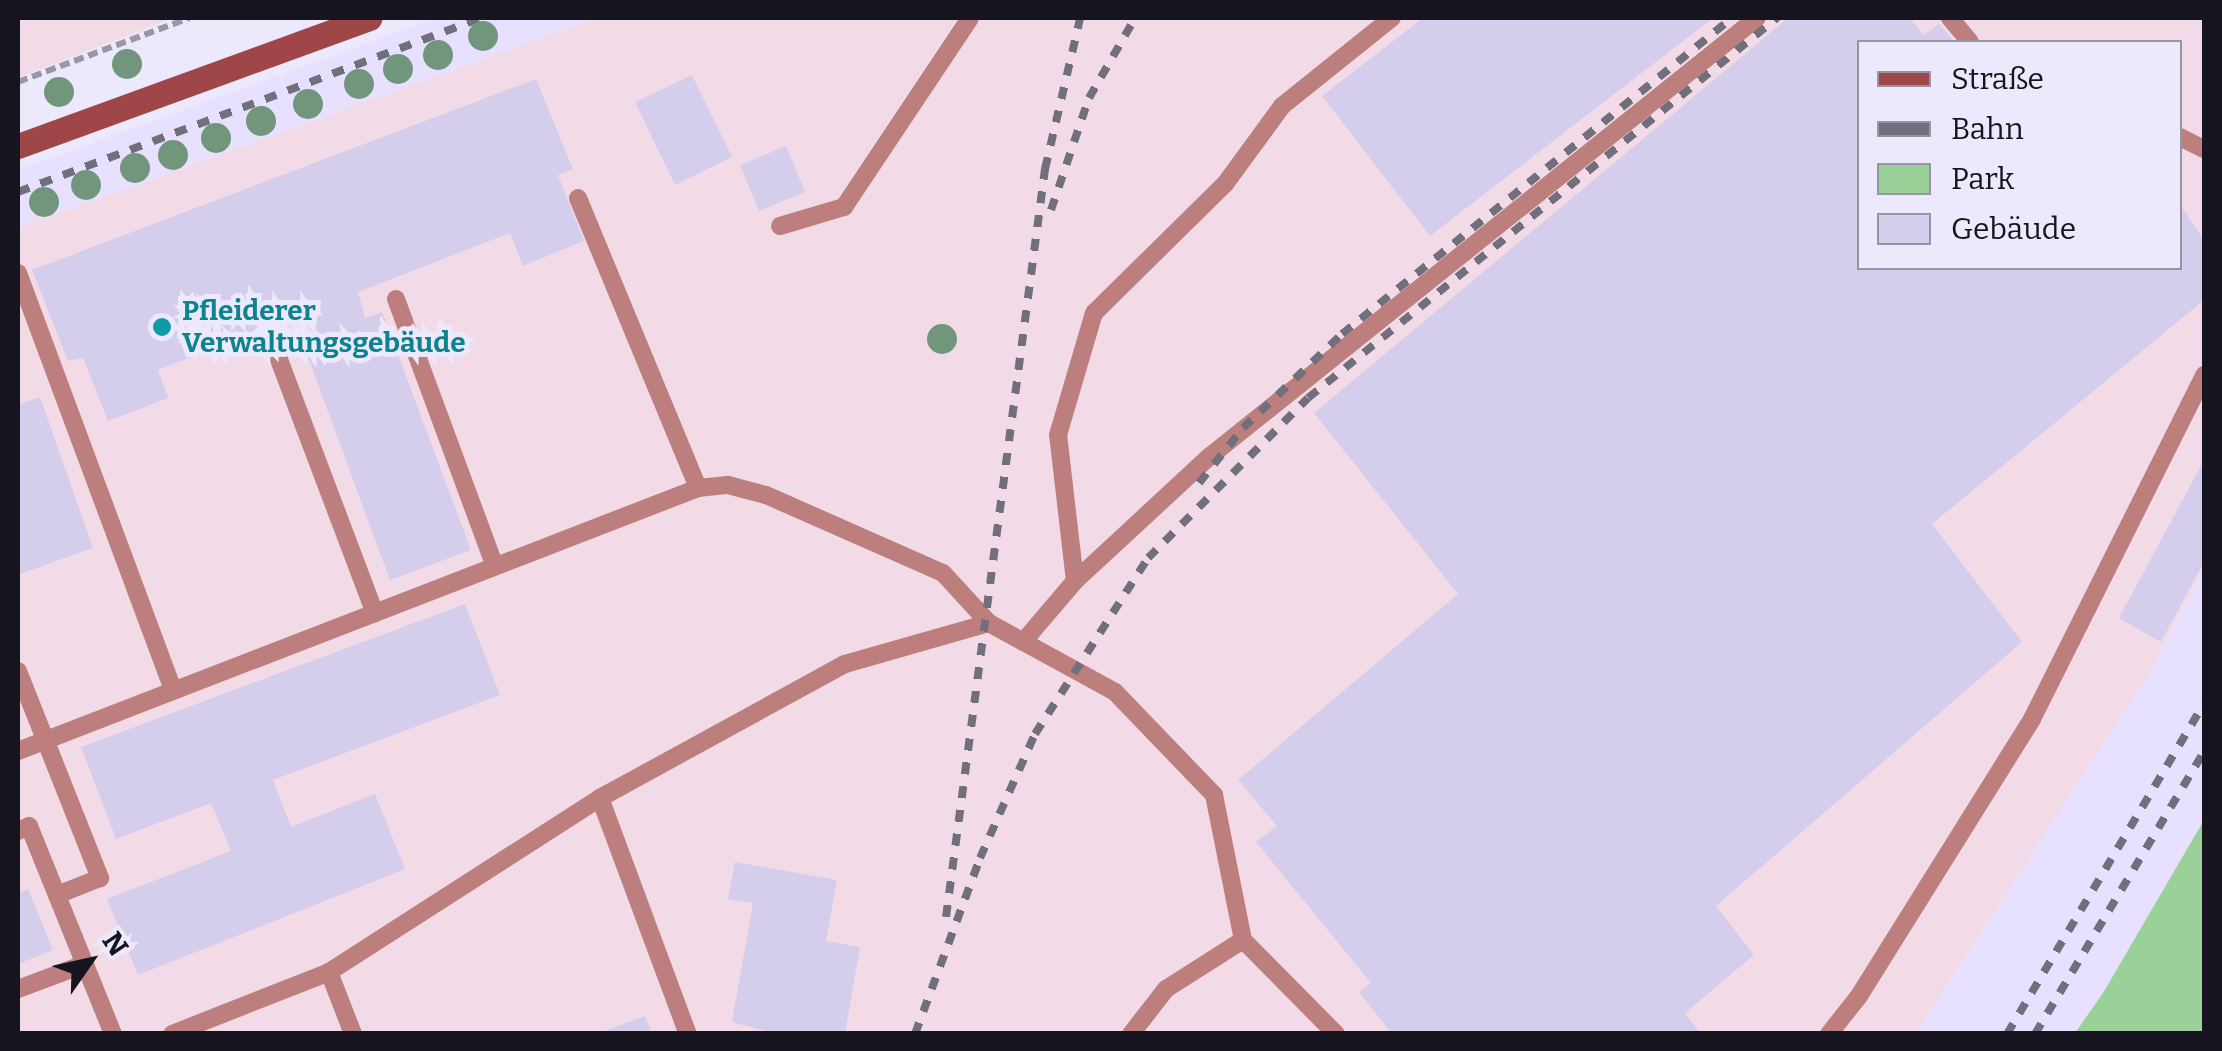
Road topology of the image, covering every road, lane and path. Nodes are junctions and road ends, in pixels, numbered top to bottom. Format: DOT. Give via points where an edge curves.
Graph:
graph roads {
  1 [pos="188,18"];
  2 [pos="369,18"];
  3 [pos="970,18"];
  4 [pos="1392,18"];
  5 [pos="1757,18"];
  6 [pos="1950,18"];
  7 [pos="1968,40"];
  8 [pos="18,82"];
  9 [pos="18,146"];
  10 [pos="578,198"];
  11 [pos="780,226"];
  12 [pos="18,273"];
  13 [pos="396,299"];
  14 [pos="272,341"];
  15 [pos="2204,375"];
  16 [pos="698,488"];
  17 [pos="494,566"];
  18 [pos="1075,581"];
  19 [pos="375,613"];
  20 [pos="989,623"];
  21 [pos="1023,642"];
  22 [pos="18,671"];
  23 [pos="173,689"];
  24 [pos="47,740"];
  25 [pos="18,751"];
  26 [pos="600,798"];
  27 [pos="18,830"];
  28 [pos="57,894"];
  29 [pos="1242,940"];
  30 [pos="85,964"];
  31 [pos="329,972"];
  32 [pos="18,989"];
  33 [pos="113,1034"];
  34 [pos="172,1034"];
  35 [pos="353,1034"];
  36 [pos="688,1034"];
  37 [pos="1131,1034"];
  38 [pos="1336,1034"];
  39 [pos="1829,1034"];
  1 -- 8 [label="path"];
  2 -- 9 [label="street"];
  3 -- 11 [label="lane" via="844,207"];
  4 -- 18 [label="lane" via="1282,106 1225,184 1094,313 1058,435"];
  5 -- 18 [label="lane" via="1343,346"];
  6 -- 7 [label="lane"];
  10 -- 16 [label="lane"];
  12 -- 23 [label="lane"];
  13 -- 17 [label="lane"];
  14 -- 19 [label="lane"];
  15 -- 39 [label="lane" via="2032,718 1860,996"];
  16 -- 17 [label="lane"];
  16 -- 20 [label="lane" via="728,484 766,495 943,573"];
  17 -- 19 [label="lane"];
  18 -- 21 [label="lane"];
  19 -- 23 [label="lane"];
  20 -- 21 [label="lane"];
  20 -- 26 [label="lane" via="845,664"];
  21 -- 29 [label="lane" via="1114,692 1214,795"];
  22 -- 24 [label="lane"];
  23 -- 24 [label="lane"];
  24 -- 25 [label="lane"];
  24 -- 28 [label="lane" via="100,878"];
  26 -- 31 [label="lane"];
  26 -- 36 [label="lane"];
  27 -- 28 [label="lane" via="30,826"];
  28 -- 30 [label="lane"];
  29 -- 37 [label="lane" via="1166,989"];
  29 -- 38 [label="lane"];
  30 -- 32 [label="lane"];
  30 -- 33 [label="lane"];
  31 -- 34 [label="lane"];
  31 -- 35 [label="lane"];
}
